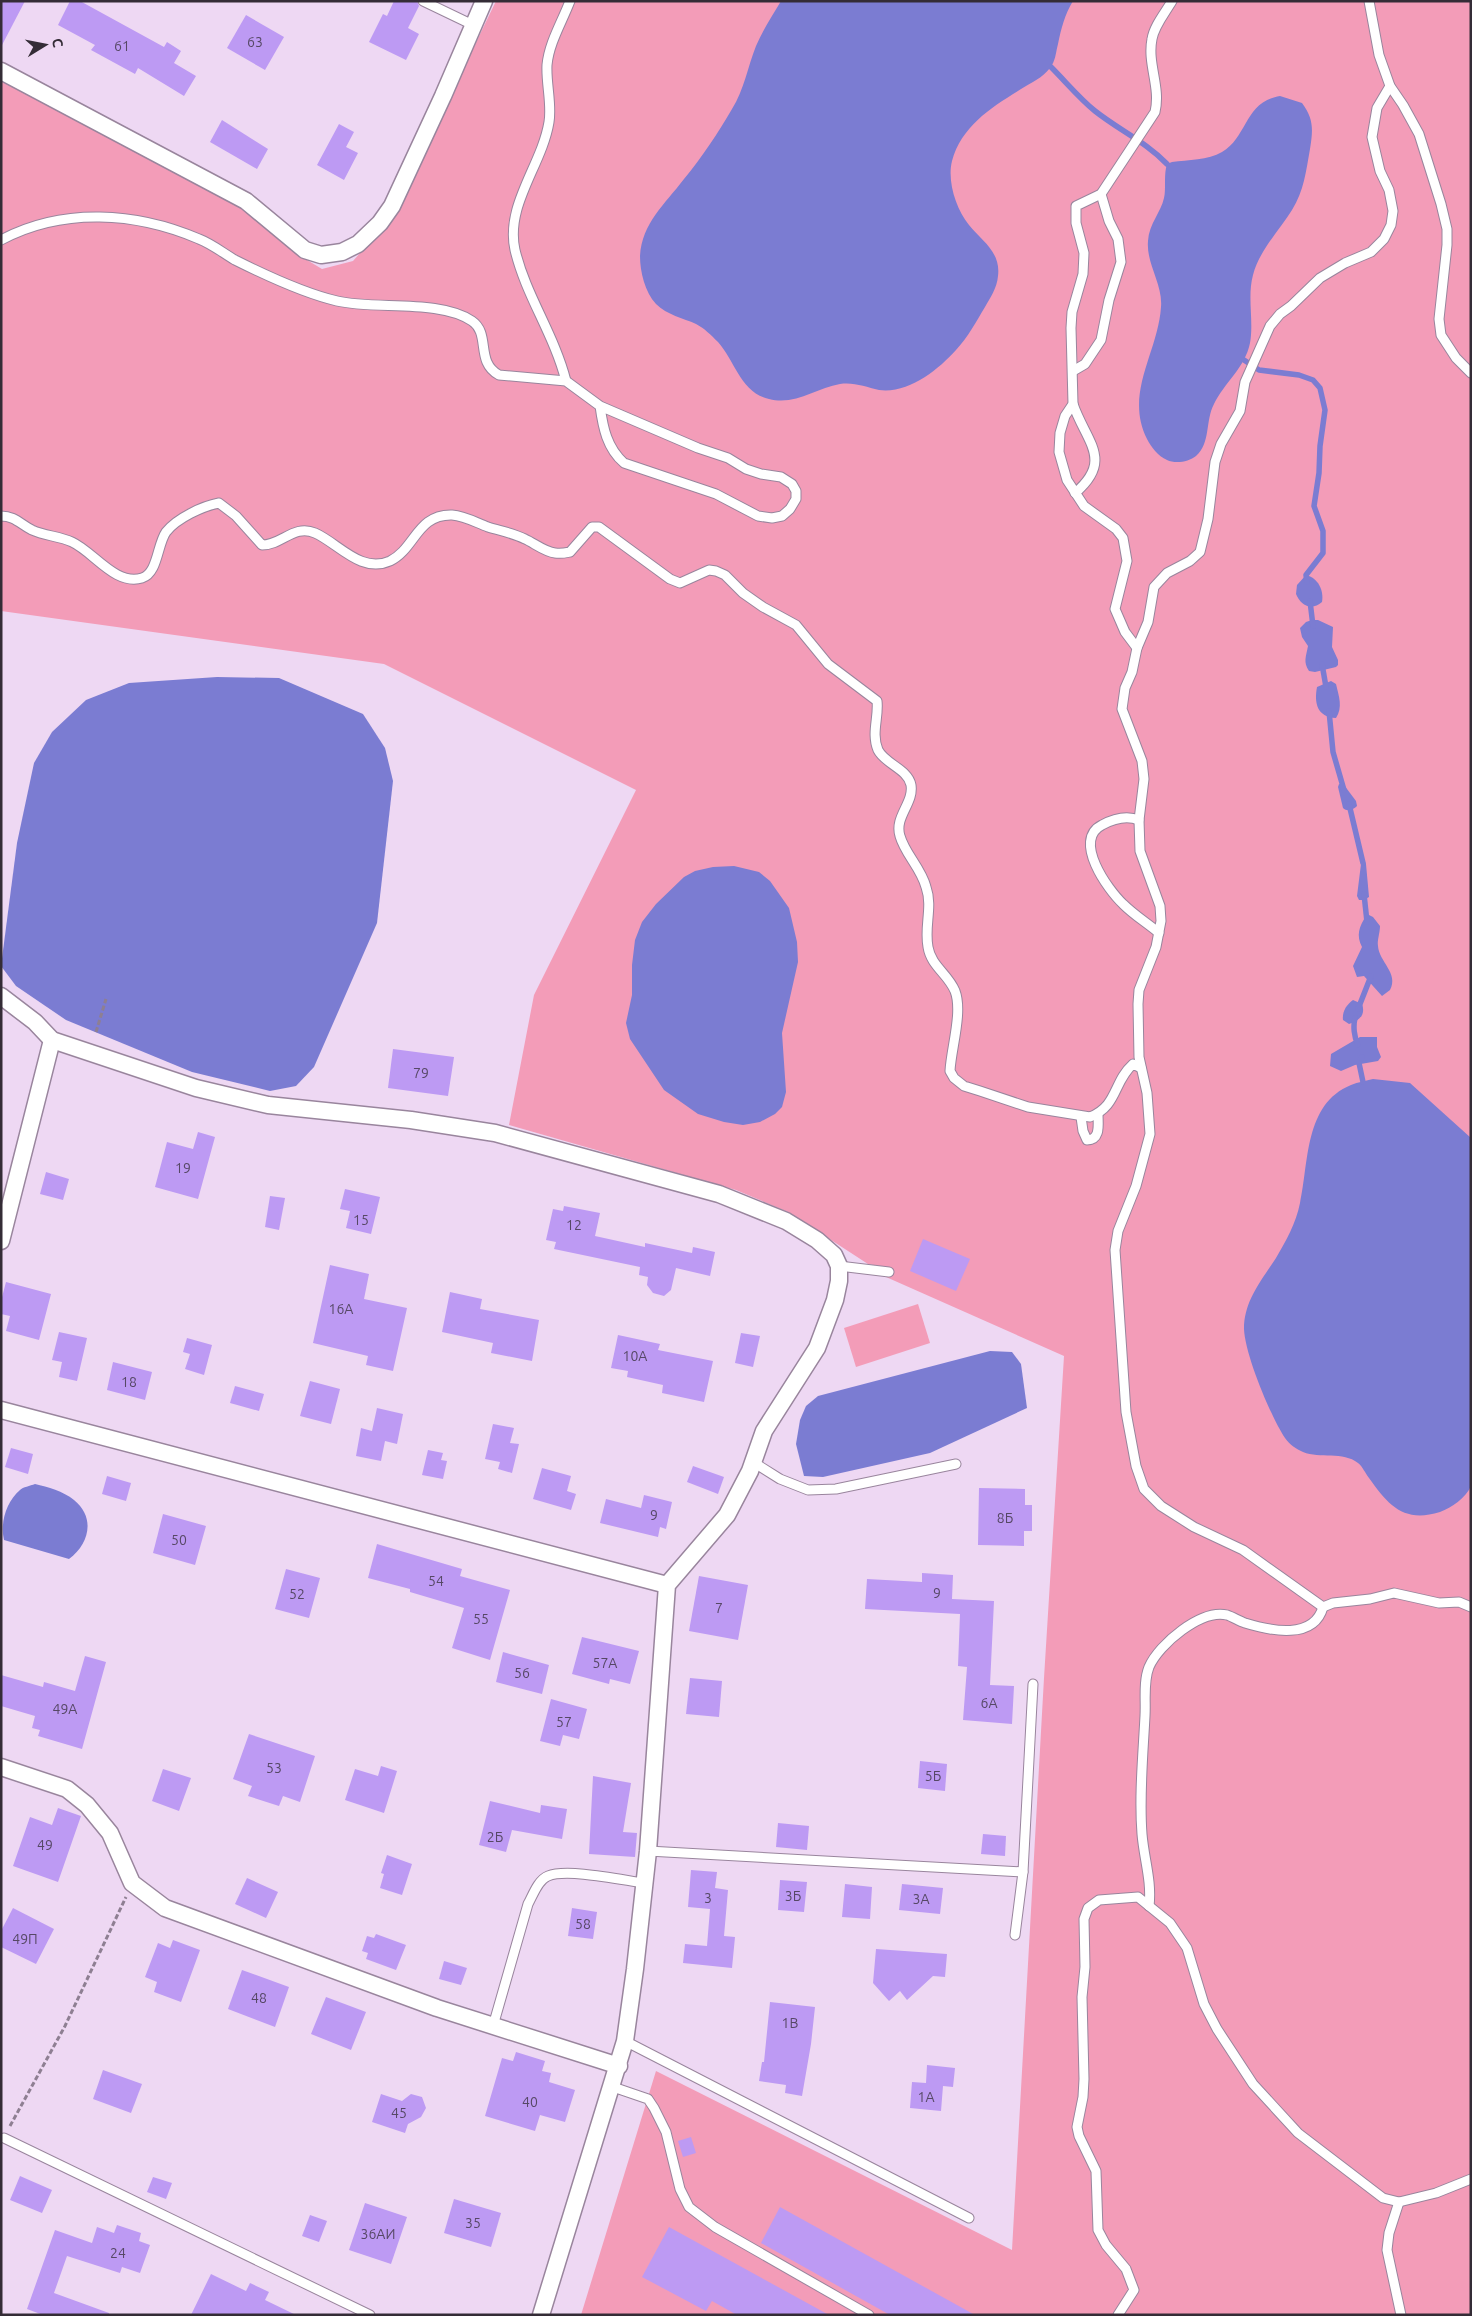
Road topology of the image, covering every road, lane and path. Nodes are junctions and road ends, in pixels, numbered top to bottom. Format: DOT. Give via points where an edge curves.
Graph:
graph roads {
  1 [pos="423,1"];
  2 [pos="484,1"];
  3 [pos="570,1"];
  4 [pos="1172,1"];
  5 [pos="1369,1"];
  6 [pos="472,25"];
  7 [pos="1,71"];
  8 [pos="1390,86"];
  9 [pos="1101,194"];
  10 [pos="1,240"];
  11 [pos="1073,371"];
  12 [pos="1471,373"];
  13 [pos="566,381"];
  14 [pos="1073,404"];
  15 [pos="600,406"];
  16 [pos="1074,493"];
  17 [pos="1,516"];
  18 [pos="1137,648"];
  19 [pos="1138,820"];
  20 [pos="1159,933"];
  21 [pos="1,996"];
  22 [pos="106,999"];
  23 [pos="96,1032"];
  24 [pos="52,1040"];
  25 [pos="1141,1068"];
  26 [pos="1098,1114"];
  27 [pos="1081,1117"];
  28 [pos="1,1241"];
  29 [pos="839,1266"];
  30 [pos="889,1272"];
  31 [pos="1,1410"];
  32 [pos="753,1462"];
  33 [pos="956,1464"];
  34 [pos="667,1585"];
  35 [pos="1470,1603"];
  36 [pos="1324,1607"];
  37 [pos="1034,1684"];
  38 [pos="1,1766"];
  39 [pos="648,1851"];
  40 [pos="1022,1872"];
  41 [pos="132,1883"];
  42 [pos="644,1883"];
  43 [pos="1149,1906"];
  44 [pos="1015,1935"];
  45 [pos="493,2026"];
  46 [pos="625,2041"];
  47 [pos="619,2066"];
  48 [pos="613,2087"];
  49 [pos="4,2138"];
  50 [pos="1471,2179"];
  51 [pos="1399,2202"];
  52 [pos="969,2218"];
  53 [pos="370,2315"];
  54 [pos="541,2315"];
  55 [pos="869,2315"];
  56 [pos="1118,2315"];
  57 [pos="1401,2315"];
  1 -- 6 [label="lane"];
  2 -- 6 [label="street"];
  3 -- 13 [label="lane" via="551,46 547,65 549,122 518,205 514,226 515,248 524,277 556,346"];
  4 -- 9 [label="lane" via="1152,38 1151,56 1158,99 1151,119"];
  5 -- 8 [label="lane"];
  6 -- 7 [label="street" via="444,96 392,206 358,244 342,252 321,255 305,250 246,201"];
  8 -- 12 [label="lane" via="1419,134 1442,204 1447,252 1439,319 1441,335"];
  8 -- 18 [label="lane" via="1377,108 1372,137 1393,211 1391,225 1384,239 1371,252 1331,270 1270,326 1245,382 1240,411 1221,444 1215,462 1208,520 1200,552 1154,586 1148,622"];
  9 -- 11 [label="lane" via="1118,239 1121,262 1108,300 1101,340 1085,364"];
  9 -- 11 [label="lane" via="1076,206 1076,223 1084,253 1083,274 1072,312"];
  10 -- 13 [label="lane" via="20,230 97,216 127,218 164,227 200,240 258,271 330,299 354,305 409,306 458,315 472,321 478,328 490,371 517,378"];
  11 -- 14 [label="lane"];
  13 -- 15 [label="lane"];
  14 -- 16 [label="lane" via="1060,433 1059,452"];
  14 -- 16 [label="lane" via="1096,457 1093,475"];
  15 -- 15 [label="lane" via="728,458 746,469 781,477 792,484 796,499 782,516 758,516 716,494 624,463 616,456 606,437"];
  16 -- 18 [label="lane" via="1084,506 1116,529 1123,538 1127,561 1115,609 1125,632"];
  17 -- 27 [label="lane" via="73,542 115,574 131,579 147,576 152,570 166,533 174,524 208,505 219,503 236,516 262,545 304,530 325,538 352,557 379,564 398,555 425,524 453,515 508,532 554,553 570,552 584,533 592,527 599,527 680,583 708,570 725,575 743,594 796,625 828,664 877,701 875,730 879,752 907,776 911,784 911,793 898,824 900,836 920,873 929,900 928,950 956,993 958,1006 950,1071 954,1078 964,1086 1028,1107"];
  18 -- 19 [label="lane" via="1122,709 1142,761 1144,779"];
  19 -- 20 [label="lane" via="1140,851 1160,906"];
  19 -- 20 [label="lane" via="1129,817 1096,827 1090,848 1107,886 1122,903"];
  20 -- 25 [label="lane" via="1139,990 1137,1015"];
  21 -- 24 [label="street" via="35,1022"];
  22 -- 23 [label="path"];
  24 -- 28 [label="street"];
  24 -- 29 [label="street" via="196,1088 268,1105 495,1132 719,1194 794,1226 834,1255"];
  25 -- 26 [label="lane" via="1133,1064 1124,1072 1112,1102"];
  25 -- 36 [label="lane" via="1150,1134 1136,1186 1118,1231 1116,1250 1126,1412 1139,1478 1144,1489 1161,1506 1194,1527 1243,1550"];
  26 -- 27 [label="lane"];
  26 -- 27 [label="lane" via="1098,1128 1092,1140 1087,1140"];
  29 -- 30 [label="lane"];
  29 -- 32 [label="street" via="835,1300 817,1348 764,1431"];
  31 -- 34 [label="street"];
  32 -- 33 [label="lane" via="808,1490 836,1489"];
  32 -- 34 [label="street" via="727,1515"];
  34 -- 39 [label="street"];
  35 -- 36 [label="lane" via="1439,1603 1394,1593"];
  36 -- 43 [label="lane" via="1320,1618 1300,1630 1266,1628 1227,1615 1206,1617 1172,1638 1155,1657 1148,1669 1146,1683 1143,1760 1142,1834 1150,1879"];
  37 -- 40 [label="lane"];
  38 -- 41 [label="street" via="67,1789 87,1804 110,1832"];
  39 -- 40 [label="lane"];
  39 -- 42 [label="street"];
  40 -- 44 [label="lane"];
  41 -- 45 [label="street" via="165,1908"];
  41 -- 49 [label="path" via="65,2026"];
  42 -- 45 [label="lane" via="560,1873 546,1876 528,1904"];
  42 -- 46 [label="street"];
  43 -- 51 [label="lane" via="1170,1923 1187,1948 1204,2004 1253,2084 1298,2134 1383,2198"];
  43 -- 56 [label="lane" via="1138,1897 1099,1900 1088,1908 1084,1919 1084,2079 1077,2127 1096,2171 1098,2230 1126,2269 1134,2290"];
  45 -- 47 [label="street"];
  46 -- 47 [label="street"];
  46 -- 52 [label="lane"];
  47 -- 48 [label="street"];
  48 -- 54 [label="street"];
  48 -- 55 [label="lane" via="648,2099 654,2108 666,2132 680,2189 689,2207 714,2227"];
  49 -- 53 [label="lane"];
  50 -- 51 [label="lane" via="1436,2193"];
  51 -- 57 [label="lane" via="1386,2250"];
}
